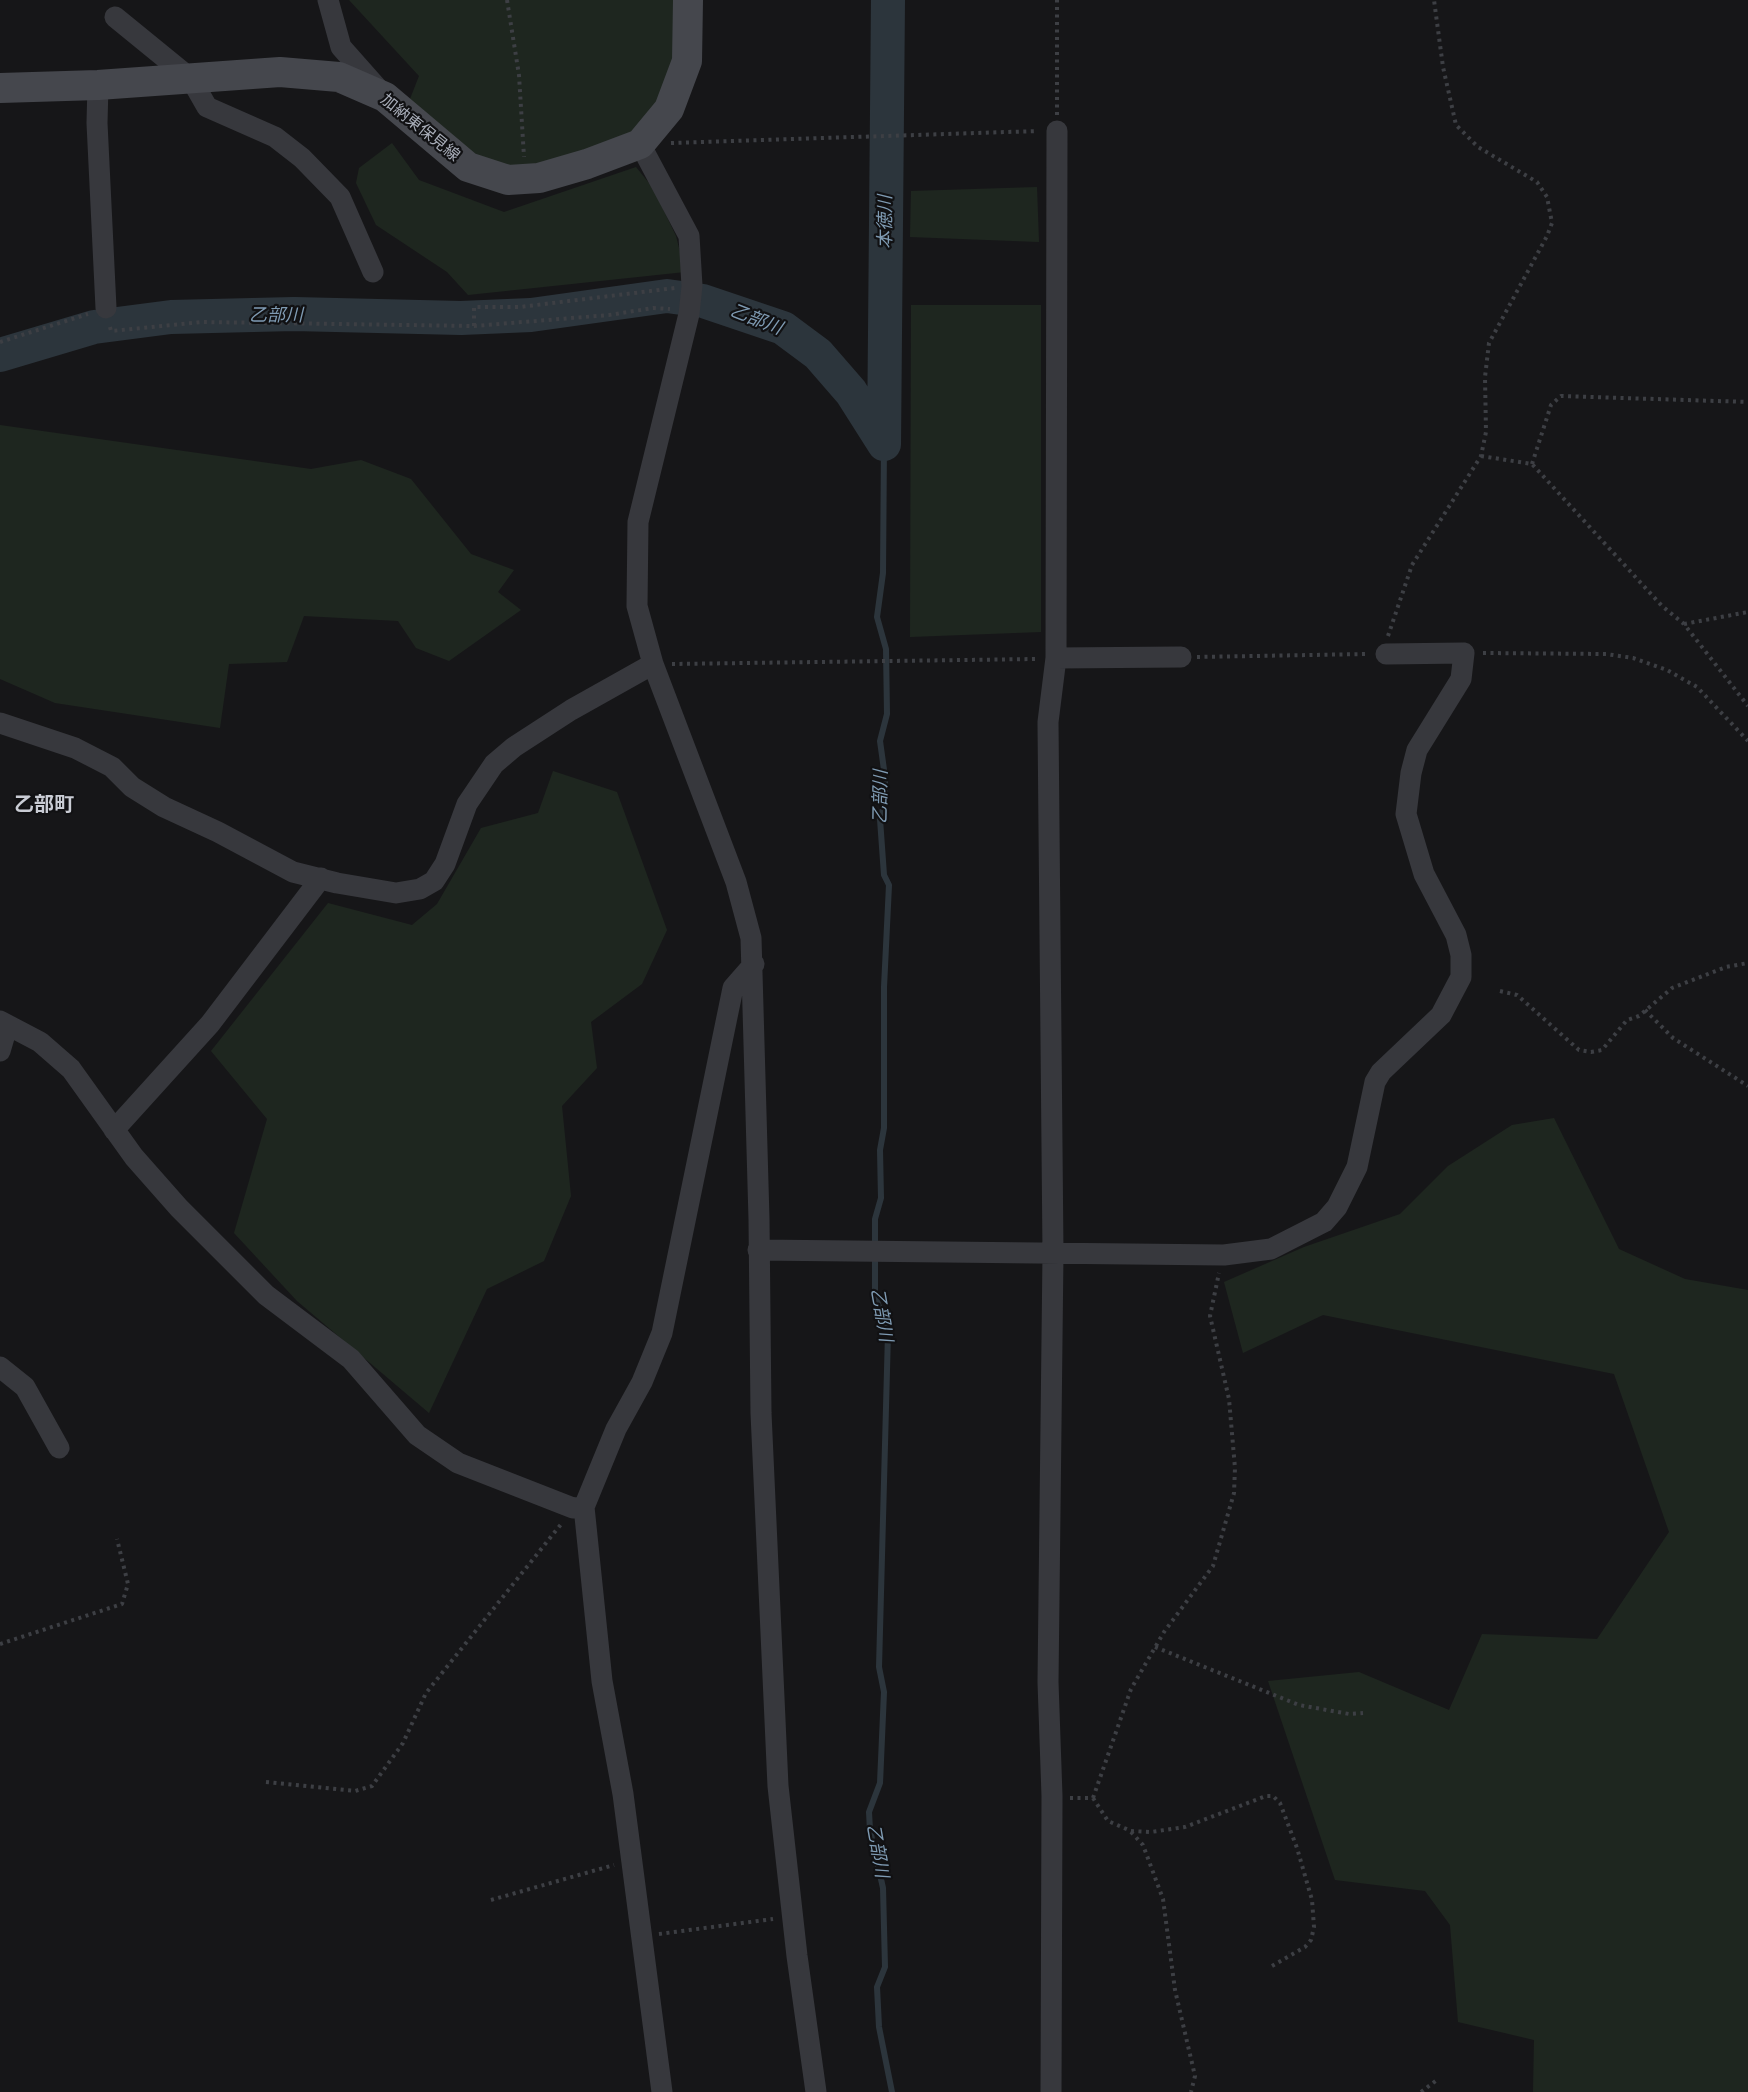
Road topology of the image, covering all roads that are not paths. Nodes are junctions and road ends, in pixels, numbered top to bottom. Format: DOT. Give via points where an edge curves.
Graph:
graph roads {
  1 [pos="328,0"];
  2 [pos="688,0"];
  3 [pos="115,17"];
  4 [pos="191,79"];
  5 [pos="98,85"];
  6 [pos="0,88"];
  7 [pos="385,97"];
  8 [pos="1057,131"];
  9 [pos="640,144"];
  10 [pos="373,272"];
  11 [pos="106,308"];
  12 [pos="1386,654"];
  13 [pos="1181,657"];
  14 [pos="1056,658"];
  15 [pos="653,664"];
  16 [pos="0,723"];
  17 [pos="321,879"];
  18 [pos="754,964"];
  19 [pos="4,1024"];
  20 [pos="0,1052"];
  21 [pos="114,1130"];
  22 [pos="758,1250"];
  23 [pos="1053,1252"];
  24 [pos="0,1367"];
  25 [pos="60,1448"];
  26 [pos="579,1507"];
  27 [pos="662,2092"];
  28 [pos="816,2092"];
  29 [pos="1051,2092"];
  1 -- 7 [label="street" via="340,47"];
  2 -- 9 [label="main road" via="687,61 669,109"];
  3 -- 4 [label="street"];
  4 -- 5 [label="main road, 加納東保見線"];
  4 -- 7 [label="main road, 加納東保見線" via="280,72 339,77"];
  4 -- 10 [label="street" via="207,107 275,137 302,158 339,197"];
  5 -- 6 [label="main road, 加納東保見線"];
  5 -- 11 [label="street"];
  7 -- 9 [label="main road, 加納東保見線" via="468,167 508,180 539,177"];
  8 -- 14 [label="street"];
  9 -- 15 [label="street" via="689,236 692,286 689,314 638,522 637,606"];
  12 -- 23 [label="street" via="1464,653 1461,679 1418,750 1406,814 1424,874 1456,935 1461,977 1440,1015 1375,1082 1357,1167 1337,1207 1314,1228 1271,1249 1224,1255"];
  13 -- 14 [label="street"];
  14 -- 23 [label="street" via="1048,722"];
  15 -- 17 [label="street" via="571,710 494,764 467,804 445,864 434,881 420,889 396,893"];
  15 -- 18 [label="street" via="736,882"];
  16 -- 17 [label="street" via="75,748 112,767 132,787 164,807 293,872"];
  17 -- 21 [label="street" via="210,1024"];
  18 -- 22 [label="street"];
  18 -- 26 [label="street" via="733,988 662,1333 642,1382"];
  19 -- 20 [label="street"];
  19 -- 21 [label="street" via="40,1042 71,1069"];
  21 -- 26 [label="street" via="178,1208 237,1268 266,1295 351,1359 417,1435 458,1464"];
  22 -- 23 [label="street"];
  22 -- 28 [label="street" via="761,1413 778,1786"];
  23 -- 29 [label="street" via="1048,1682 1052,1796"];
  24 -- 25 [label="street" via="25,1387"];
  26 -- 27 [label="street" via="602,1682 623,1794"];
}
